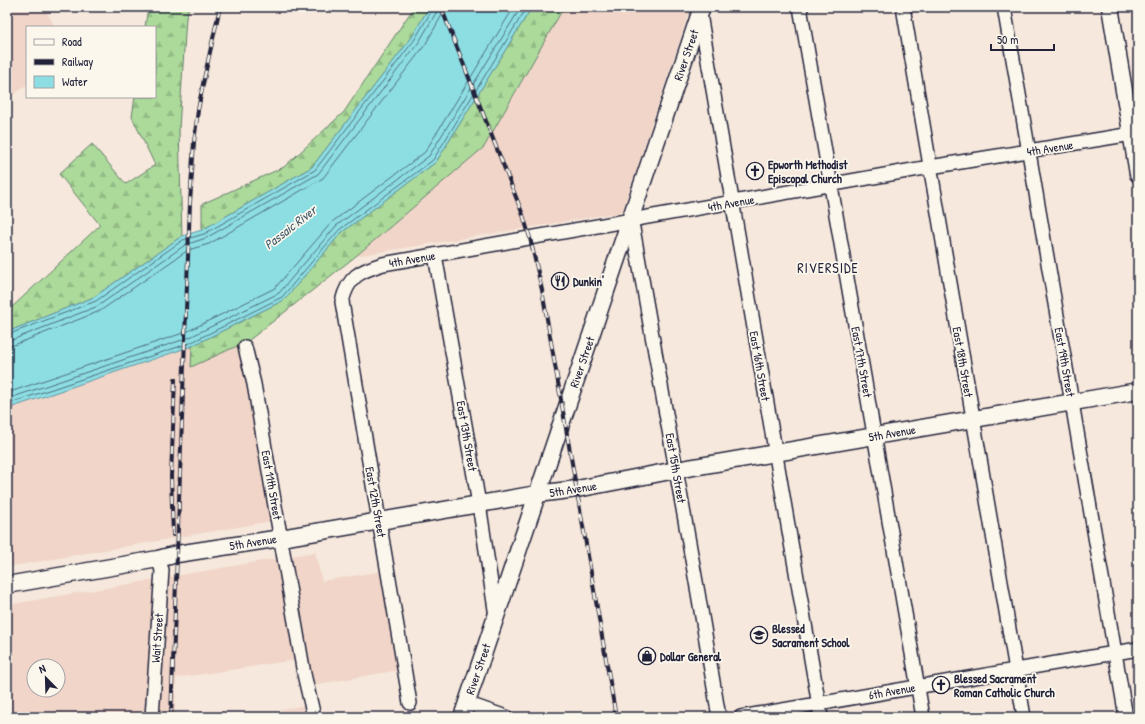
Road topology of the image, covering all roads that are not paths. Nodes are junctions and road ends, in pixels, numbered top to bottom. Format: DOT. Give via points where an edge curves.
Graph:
graph roads {
  1 [pos="800,7"];
  2 [pos="902,7"];
  3 [pos="1004,7"];
  4 [pos="1110,7"];
  5 [pos="701,11"];
  6 [pos="1135,134"];
  7 [pos="1028,151"];
  8 [pos="930,167"];
  9 [pos="1138,174"];
  10 [pos="831,185"];
  11 [pos="732,202"];
  12 [pos="630,220"];
  13 [pos="435,255"];
  14 [pos="342,302"];
  15 [pos="245,347"];
  16 [pos="1138,391"];
  17 [pos="1072,402"];
  18 [pos="973,419"];
  19 [pos="874,436"];
  20 [pos="775,453"];
  21 [pos="676,470"];
  22 [pos="537,494"];
  23 [pos="479,504"];
  24 [pos="379,521"];
  25 [pos="281,538"];
  26 [pos="158,559"];
  27 [pos="7,585"];
  28 [pos="496,617"];
  29 [pos="1138,649"];
  30 [pos="1115,653"];
  31 [pos="1016,669"];
  32 [pos="918,687"];
  33 [pos="410,703"];
  34 [pos="819,704"];
  35 [pos="464,710"];
  36 [pos="152,717"];
  37 [pos="314,717"];
  38 [pos="506,717"];
  39 [pos="718,717"];
  40 [pos="741,717"];
  41 [pos="821,717"];
  42 [pos="923,717"];
  43 [pos="1024,717"];
  44 [pos="1126,717"];
  1 -- 10 [label="street, East 17th Street"];
  2 -- 8 [label="street, East 18th Street"];
  3 -- 7 [label="street, East 19th Street"];
  4 -- 6 [label="main road"];
  5 -- 11 [label="street, East 16th Street"];
  5 -- 12 [label="main road, River Street"];
  6 -- 7 [label="street, 4th Avenue"];
  6 -- 9 [label="main road"];
  7 -- 8 [label="street, 4th Avenue"];
  7 -- 17 [label="street, East 19th Street"];
  8 -- 10 [label="street, 4th Avenue"];
  8 -- 18 [label="street, East 18th Street"];
  10 -- 11 [label="street, 4th Avenue"];
  10 -- 19 [label="street, East 17th Street"];
  11 -- 12 [label="street, 4th Avenue"];
  11 -- 20 [label="street, East 16th Street"];
  12 -- 13 [label="street, 4th Avenue"];
  12 -- 21 [label="street, East 15th Street"];
  12 -- 22 [label="main road, River Street"];
  13 -- 14 [label="street, 4th Avenue" via="364,270 348,284"];
  13 -- 23 [label="street, East 13th Street"];
  14 -- 24 [label="street, East 12th Street"];
  15 -- 25 [label="street, East 11th Street"];
  16 -- 17 [label="main road, 5th Avenue"];
  17 -- 18 [label="main road, 5th Avenue"];
  17 -- 30 [label="street, East 19th Street"];
  18 -- 19 [label="main road, 5th Avenue"];
  18 -- 31 [label="street, East 18th Street"];
  19 -- 20 [label="main road, 5th Avenue"];
  19 -- 32 [label="street, East 17th Street"];
  20 -- 21 [label="main road, 5th Avenue"];
  20 -- 34 [label="street, East 16th Street"];
  21 -- 22 [label="main road, 5th Avenue"];
  21 -- 39 [label="street, East 15th Street"];
  22 -- 23 [label="main road, 5th Avenue"];
  22 -- 28 [label="main road, River Street"];
  23 -- 24 [label="main road, 5th Avenue"];
  23 -- 28 [label="street, East 13th Street"];
  24 -- 25 [label="main road, 5th Avenue"];
  24 -- 33 [label="street, East 12th Street"];
  25 -- 26 [label="main road, 5th Avenue"];
  25 -- 37 [label="street, East 11th Street"];
  26 -- 27 [label="main road, 5th Avenue"];
  26 -- 36 [label="street, Wait Street" via="162,570"];
  28 -- 35 [label="main road, River Street"];
  29 -- 30 [label="street, 6th Avenue"];
  30 -- 31 [label="street, 6th Avenue"];
  30 -- 44 [label="street, East 19th Street"];
  31 -- 32 [label="street, 6th Avenue"];
  31 -- 43 [label="street, East 18th Street"];
  32 -- 34 [label="street, 6th Avenue"];
  32 -- 42 [label="street, East 17th Street"];
  34 -- 40 [label="street, 6th Avenue"];
  34 -- 41 [label="street, East 16th Street"];
  35 -- 38 [label="street"];
}
